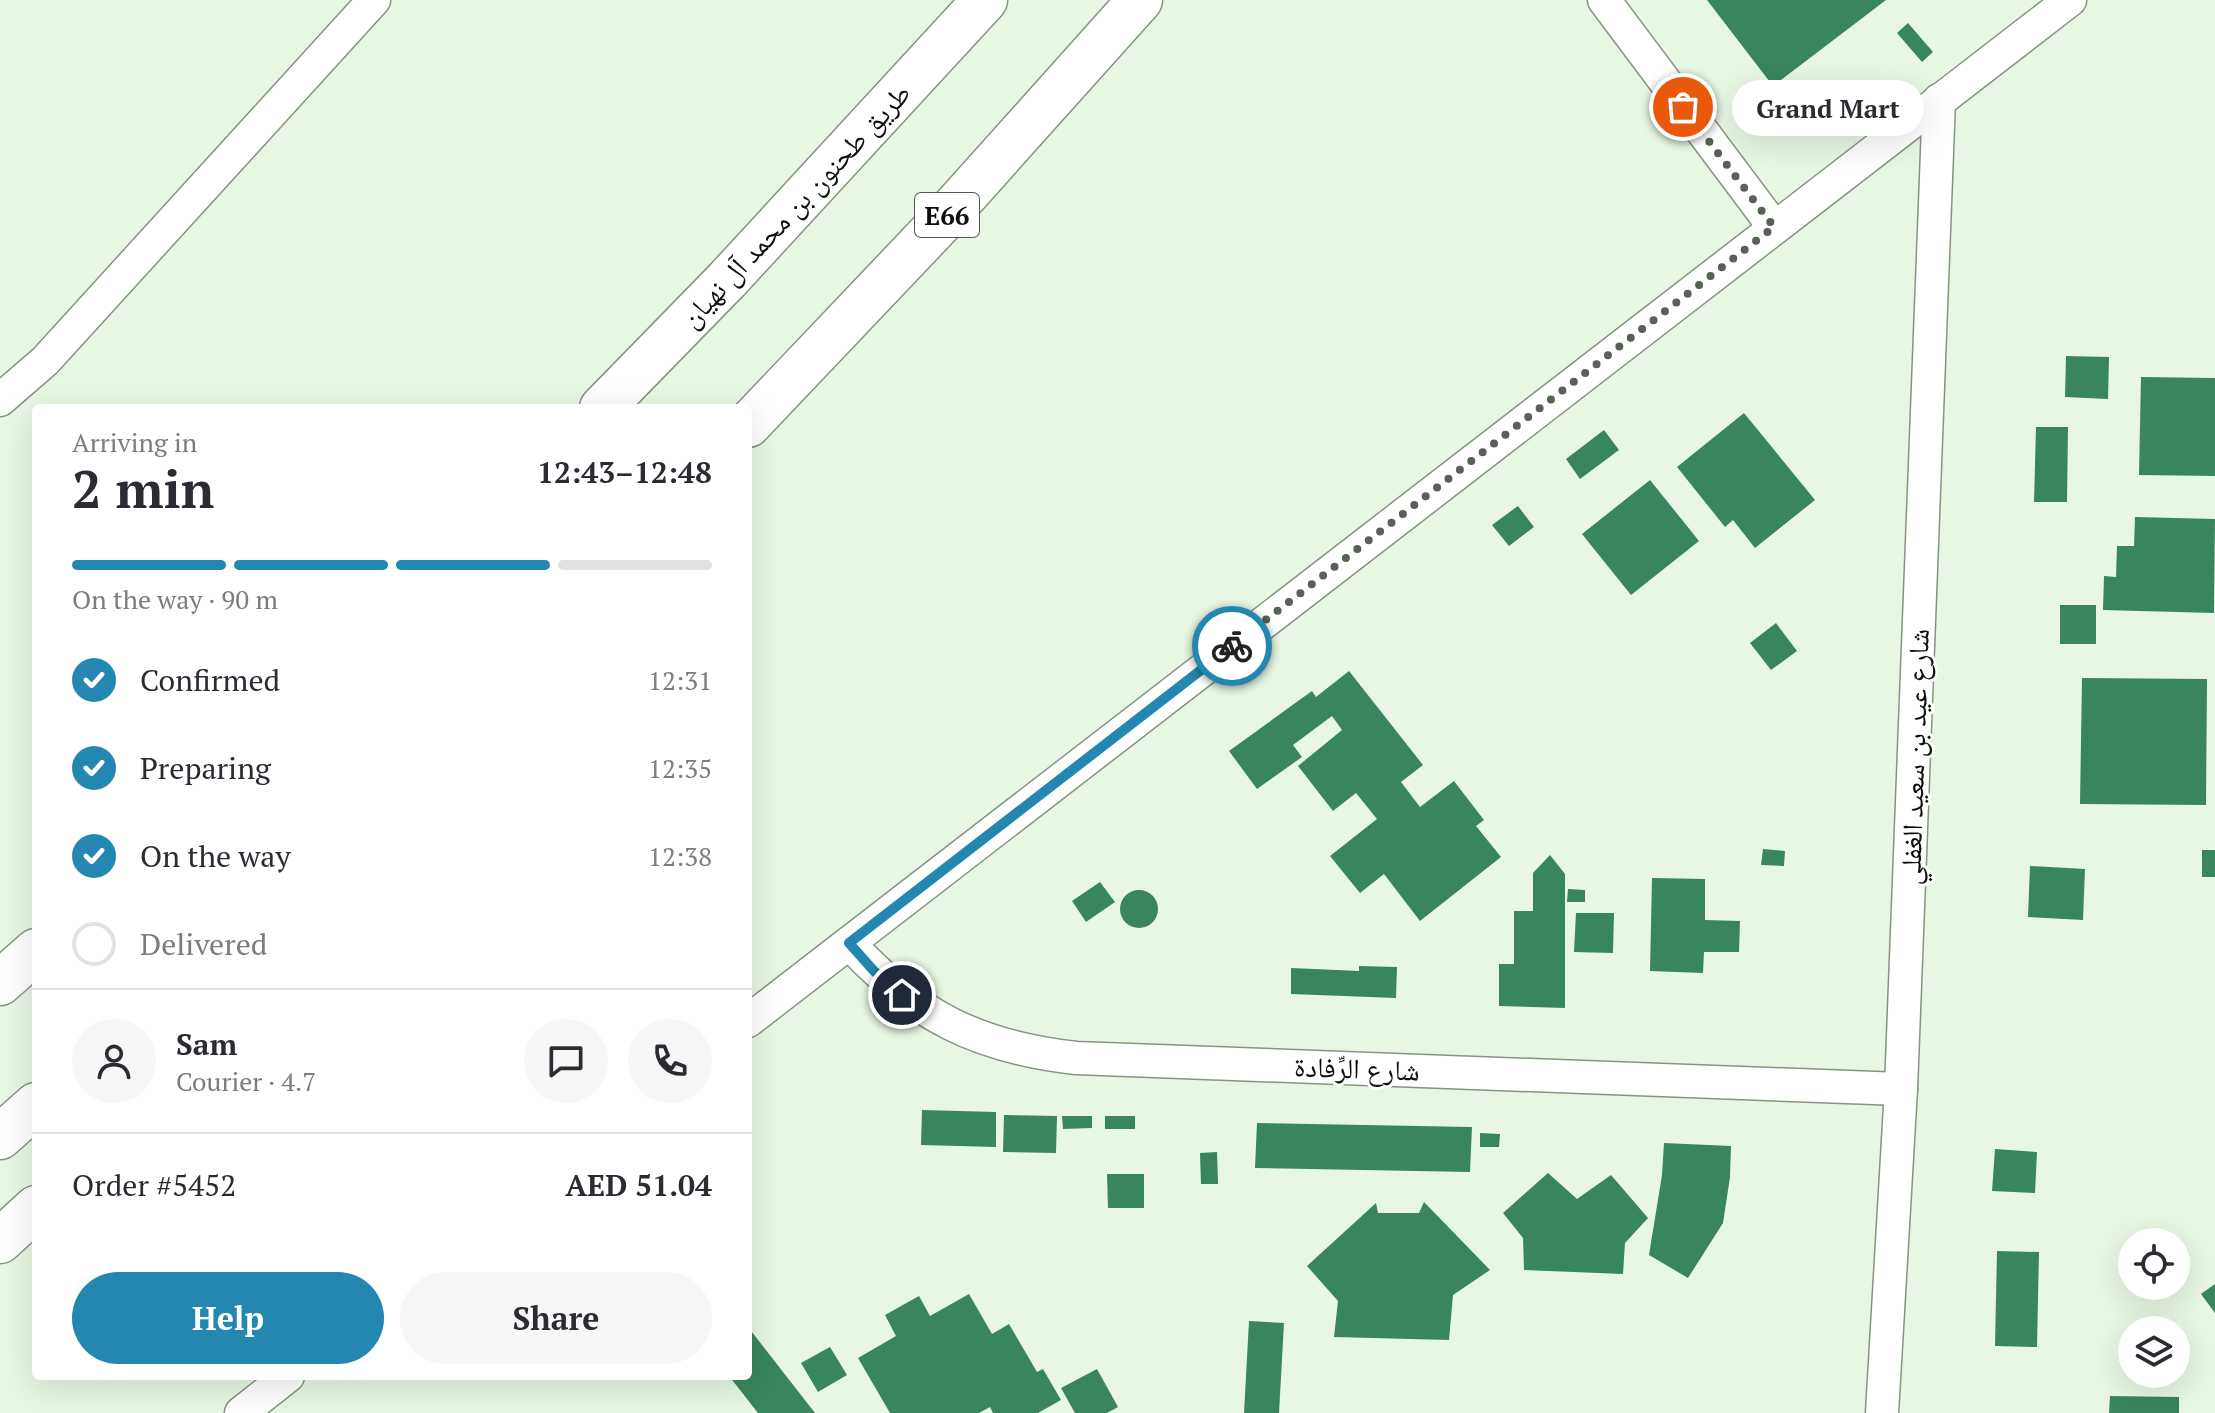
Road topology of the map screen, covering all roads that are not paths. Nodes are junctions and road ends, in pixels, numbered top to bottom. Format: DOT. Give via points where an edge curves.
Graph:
graph roads {
  1 [pos="374,0"];
  2 [pos="985,0"];
  3 [pos="1140,0"];
  4 [pos="1604,0"];
  5 [pos="2070,0"];
  6 [pos="1939,100"];
  7 [pos="1774,227"];
  8 [pos="0,400"];
  9 [pos="606,404"];
  10 [pos="752,421"];
  11 [pos="849,943"];
  12 [pos="32,955"];
  13 [pos="0,983"];
  14 [pos="752,1018"];
  15 [pos="1901,1089"];
  16 [pos="32,1109"];
  17 [pos="0,1137"];
  18 [pos="32,1212"];
  19 [pos="0,1241"];
  20 [pos="283,1380"];
  21 [pos="241,1413"];
  22 [pos="1882,1413"];
  1 -- 8 [label="street" via="45,361"];
  2 -- 9 [label="highway, طريق طحنون بن محمد آل نهيان"];
  3 -- 10 [label="highway, E66" via="942,221"];
  4 -- 7 [label="street"];
  5 -- 6 [label="street"];
  6 -- 7 [label="street"];
  6 -- 15 [label="street, شارع عيد بن سعيد الغفلي"];
  7 -- 11 [label="street"];
  11 -- 14 [label="street"];
  11 -- 15 [label="street, شارع الرِّفادة" via="874,971 933,1015 966,1033 1038,1054"];
  12 -- 13 [label="highway"];
  15 -- 22 [label="street, شارع عيد بن سعيد الغفلي"];
  16 -- 17 [label="highway"];
  18 -- 19 [label="highway"];
  20 -- 21 [label="street"];
}
